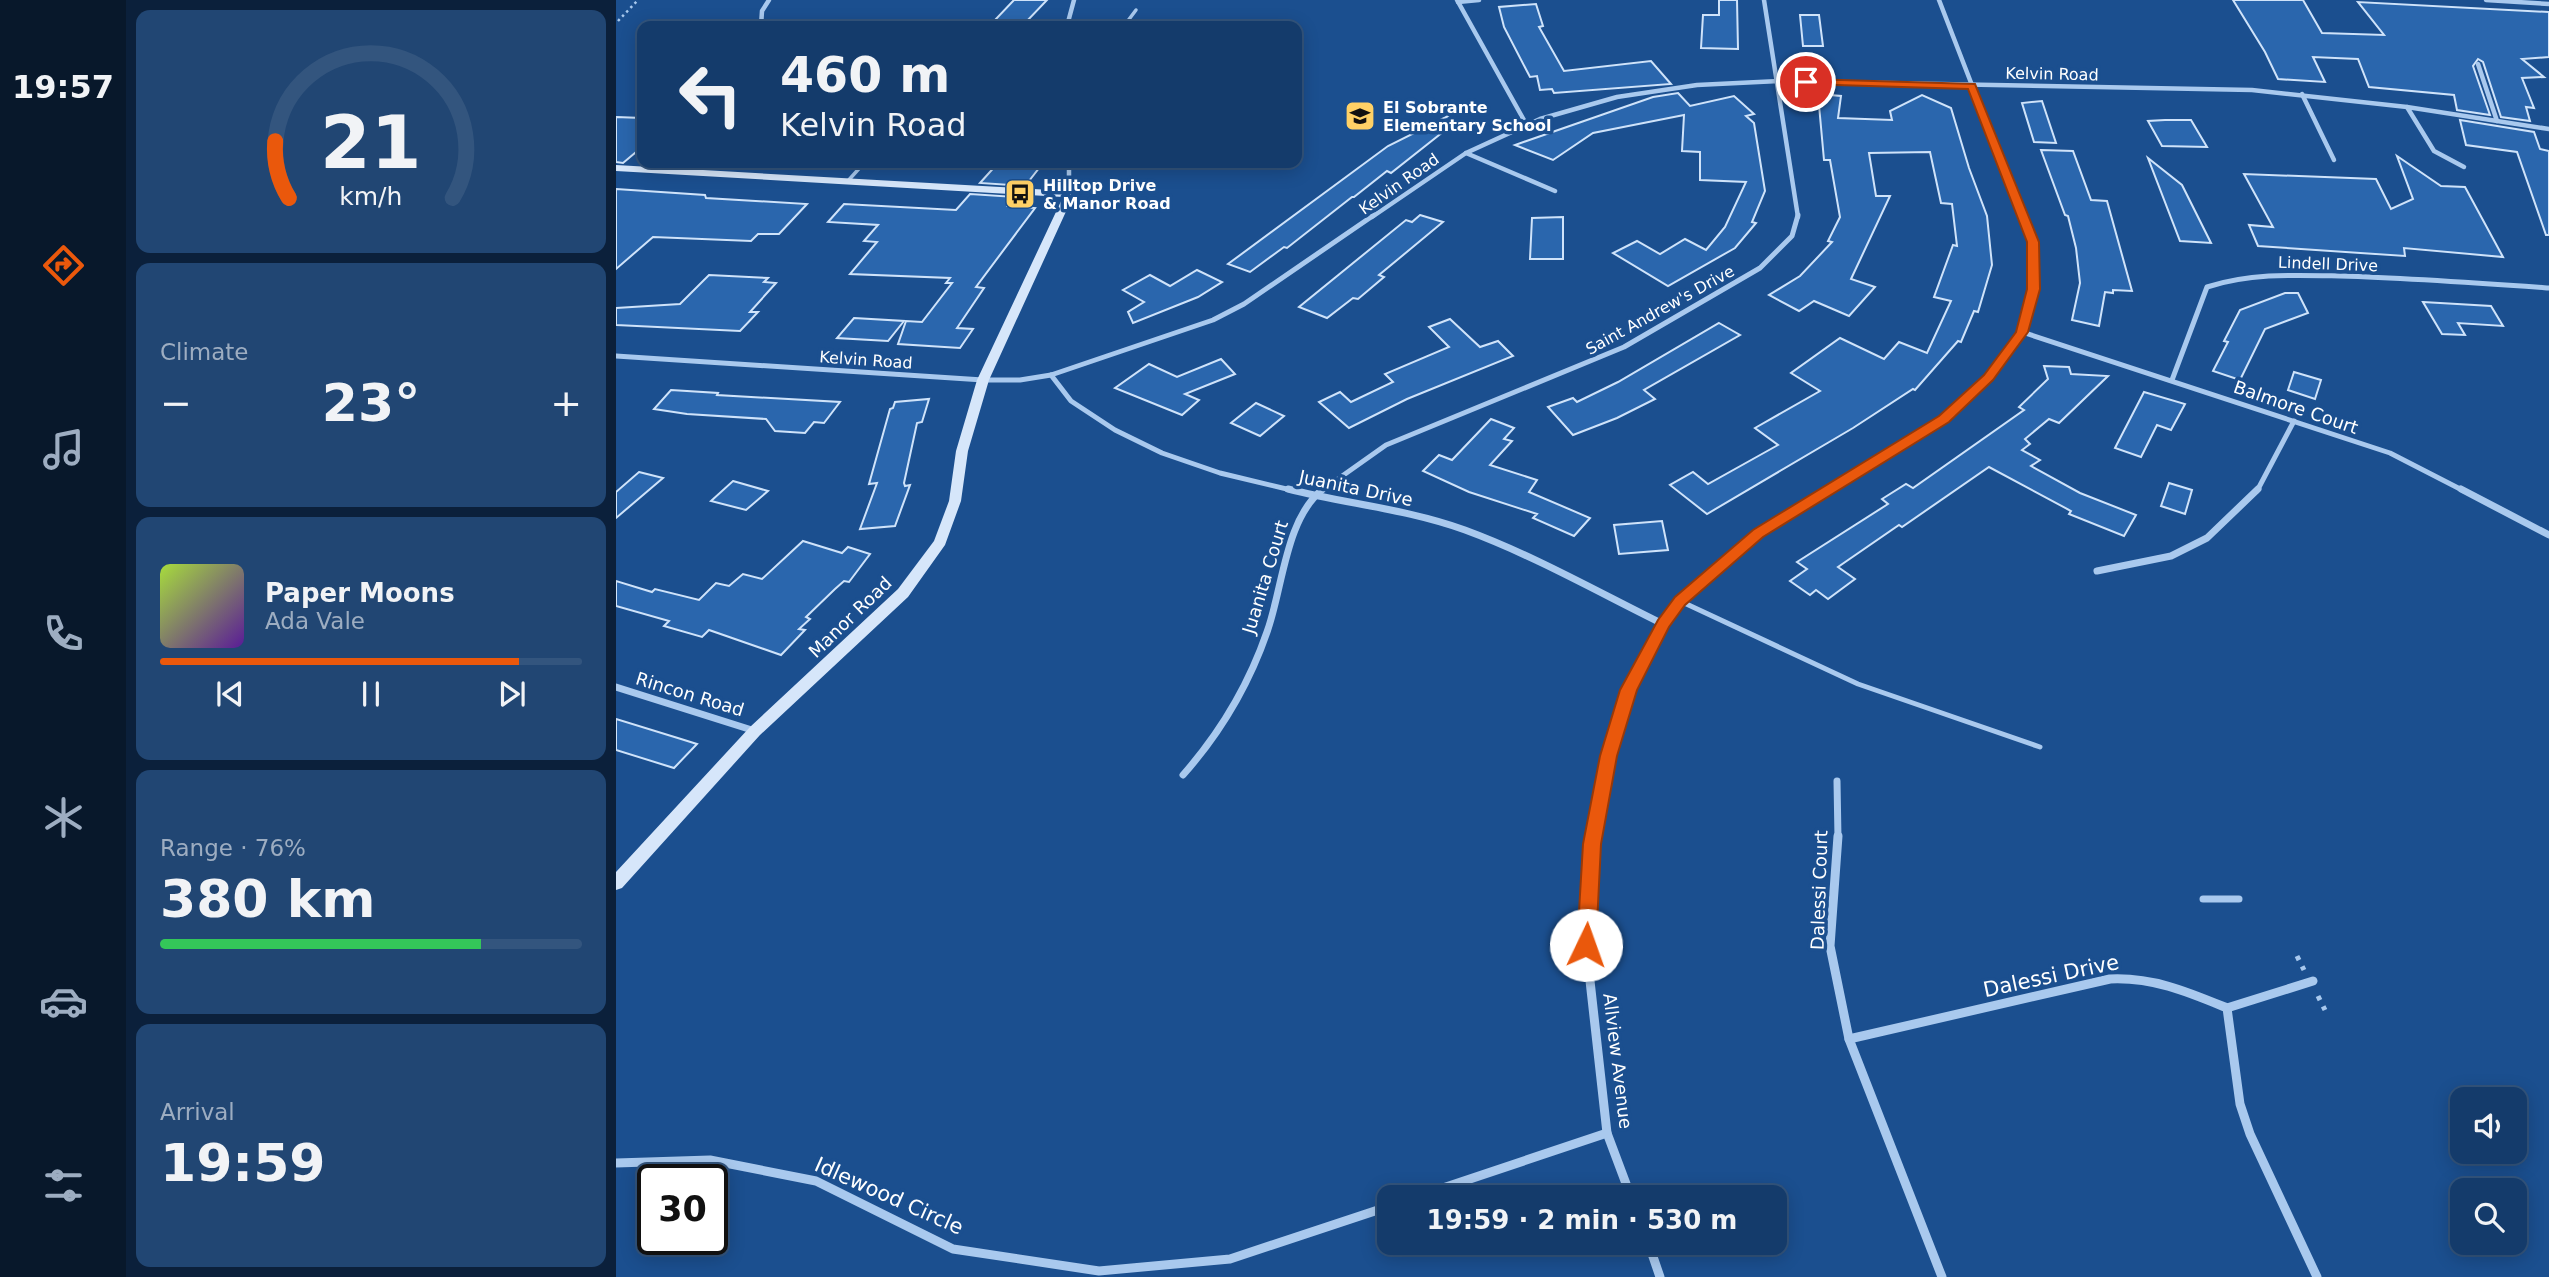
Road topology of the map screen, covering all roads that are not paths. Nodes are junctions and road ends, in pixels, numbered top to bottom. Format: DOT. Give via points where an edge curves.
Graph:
graph roads {
  1 [pos="769,0"];
  2 [pos="1074,0"];
  3 [pos="1479,0"];
  4 [pos="1764,0"];
  5 [pos="1939,0"];
  6 [pos="2486,0"];
  7 [pos="1457,1"];
  8 [pos="2549,4"];
  9 [pos="1136,10"];
  10 [pos="761,21"];
  11 [pos="1067,21"];
  12 [pos="1128,21"];
  13 [pos="2478,64"];
  14 [pos="1779,81"];
  15 [pos="1972,86"];
  16 [pos="2302,94"];
  17 [pos="2407,107"];
  18 [pos="2497,121"];
  19 [pos="1525,122"];
  20 [pos="2549,129"];
  21 [pos="1466,153"];
  22 [pos="2334,160"];
  23 [pos="637,167"];
  24 [pos="2464,167"];
  25 [pos="616,168"];
  26 [pos="679,168"];
  27 [pos="860,168"];
  28 [pos="1069,168"];
  29 [pos="847,182"];
  30 [pos="1555,191"];
  31 [pos="1069,194"];
  32 [pos="2549,288"];
  33 [pos="2022,332"];
  34 [pos="616,356"];
  35 [pos="1051,375"];
  36 [pos="983,380"];
  37 [pos="2172,380"];
  38 [pos="2294,421"];
  39 [pos="1315,496"];
  40 [pos="2549,535"];
  41 [pos="2097,571"];
  42 [pos="1680,601"];
  43 [pos="1663,624"];
  44 [pos="616,687"];
  45 [pos="755,731"];
  46 [pos="2040,747"];
  47 [pos="1183,775"];
  48 [pos="1837,781"];
  49 [pos="616,883"];
  50 [pos="2203,899"];
  51 [pos="2239,899"];
  52 [pos="2313,982"];
  53 [pos="2227,1008"];
  54 [pos="1849,1039"];
  55 [pos="1607,1133"];
  56 [pos="616,1163"];
  57 [pos="1452,1185"];
  58 [pos="1626,1185"];
  59 [pos="1377,1210"];
  60 [pos="1652,1255"];
  61 [pos="1660,1277"];
  62 [pos="1942,1277"];
  63 [pos="2317,1277"];
  1 -- 10 [label="street" via="761,11"];
  2 -- 11 [label="street"];
  3 -- 7 [label="street"];
  4 -- 14 [label="street, Saint Andrew's Drive"];
  5 -- 15 [label="street, Allview Avenue"];
  6 -- 8 [label="street"];
  7 -- 19 [label="street"];
  9 -- 12 [label="lane"];
  13 -- 18 [label="street"];
  14 -- 15 [label="street, Kelvin Road"];
  14 -- 19 [label="street, Kelvin Road" via="1671,88 1599,101"];
  14 -- 39 [label="street, Saint Andrew's Drive" via="1798,221 1776,255 1625,347 1386,445"];
  15 -- 16 [label="street, Kelvin Road"];
  15 -- 33 [label="street, Allview Avenue" via="2033,242 2034,289"];
  16 -- 17 [label="street, Kelvin Road"];
  16 -- 22 [label="street"];
  17 -- 18 [label="street, Kelvin Road"];
  17 -- 24 [label="street" via="2434,151"];
  18 -- 20 [label="street, Kelvin Road"];
  19 -- 21 [label="street, Kelvin Road"];
  21 -- 30 [label="street"];
  21 -- 35 [label="street, Kelvin Road" via="1244,304 1213,320"];
  23 -- 25 [label="street"];
  26 -- 29 [label="street"];
  27 -- 29 [label="lane"];
  28 -- 31 [label="street, Manor Road"];
  29 -- 31 [label="street"];
  31 -- 36 [label="street, Manor Road"];
  32 -- 37 [label="street, Lindell Drive" via="2365,276 2235,276 2207,287"];
  33 -- 37 [label="street, Balmore Court"];
  33 -- 42 [label="street, Allview Avenue" via="1989,377 1944,419 1758,533"];
  34 -- 36 [label="street, Kelvin Road"];
  35 -- 36 [label="street, Kelvin Road"];
  35 -- 39 [label="street, Juanita Drive" via="1071,401 1161,453"];
  36 -- 45 [label="street, Manor Road" via="962,451 955,501 940,541 903,593"];
  37 -- 38 [label="street, Balmore Court"];
  38 -- 40 [label="street, Balmore Court" via="2390,453"];
  38 -- 41 [label="street" via="2255,495 2207,538 2171,556"];
  39 -- 43 [label="street, Juanita Drive" via="1376,505 1464,530"];
  39 -- 47 [label="street, Juanita Court" via="1299,518 1267,633 1236,703 1214,740"];
  42 -- 43 [label="street, Allview Avenue"];
  42 -- 46 [label="lane" via="1858,684"];
  43 -- 55 [label="street, Allview Avenue" via="1629,690 1609,756 1592,844 1586,945"];
  44 -- 45 [label="street, Rincon Road"];
  45 -- 49 [label="street, Manor Road"];
  48 -- 54 [label="street, Dalessi Court" via="1838,855 1830,946"];
  50 -- 51 [label="lane"];
  52 -- 53 [label="street"];
  53 -- 54 [label="street, Dalessi Drive" via="2157,980 2132,976"];
  53 -- 63 [label="street" via="2240,1104 2250,1134"];
  54 -- 62 [label="street"];
  55 -- 57 [label="street"];
  55 -- 58 [label="street, Allview Avenue"];
  56 -- 59 [label="street, Idlewood Circle" via="710,1160 816,1181 953,1249 1099,1270 1230,1259"];
  60 -- 61 [label="street"];
}
